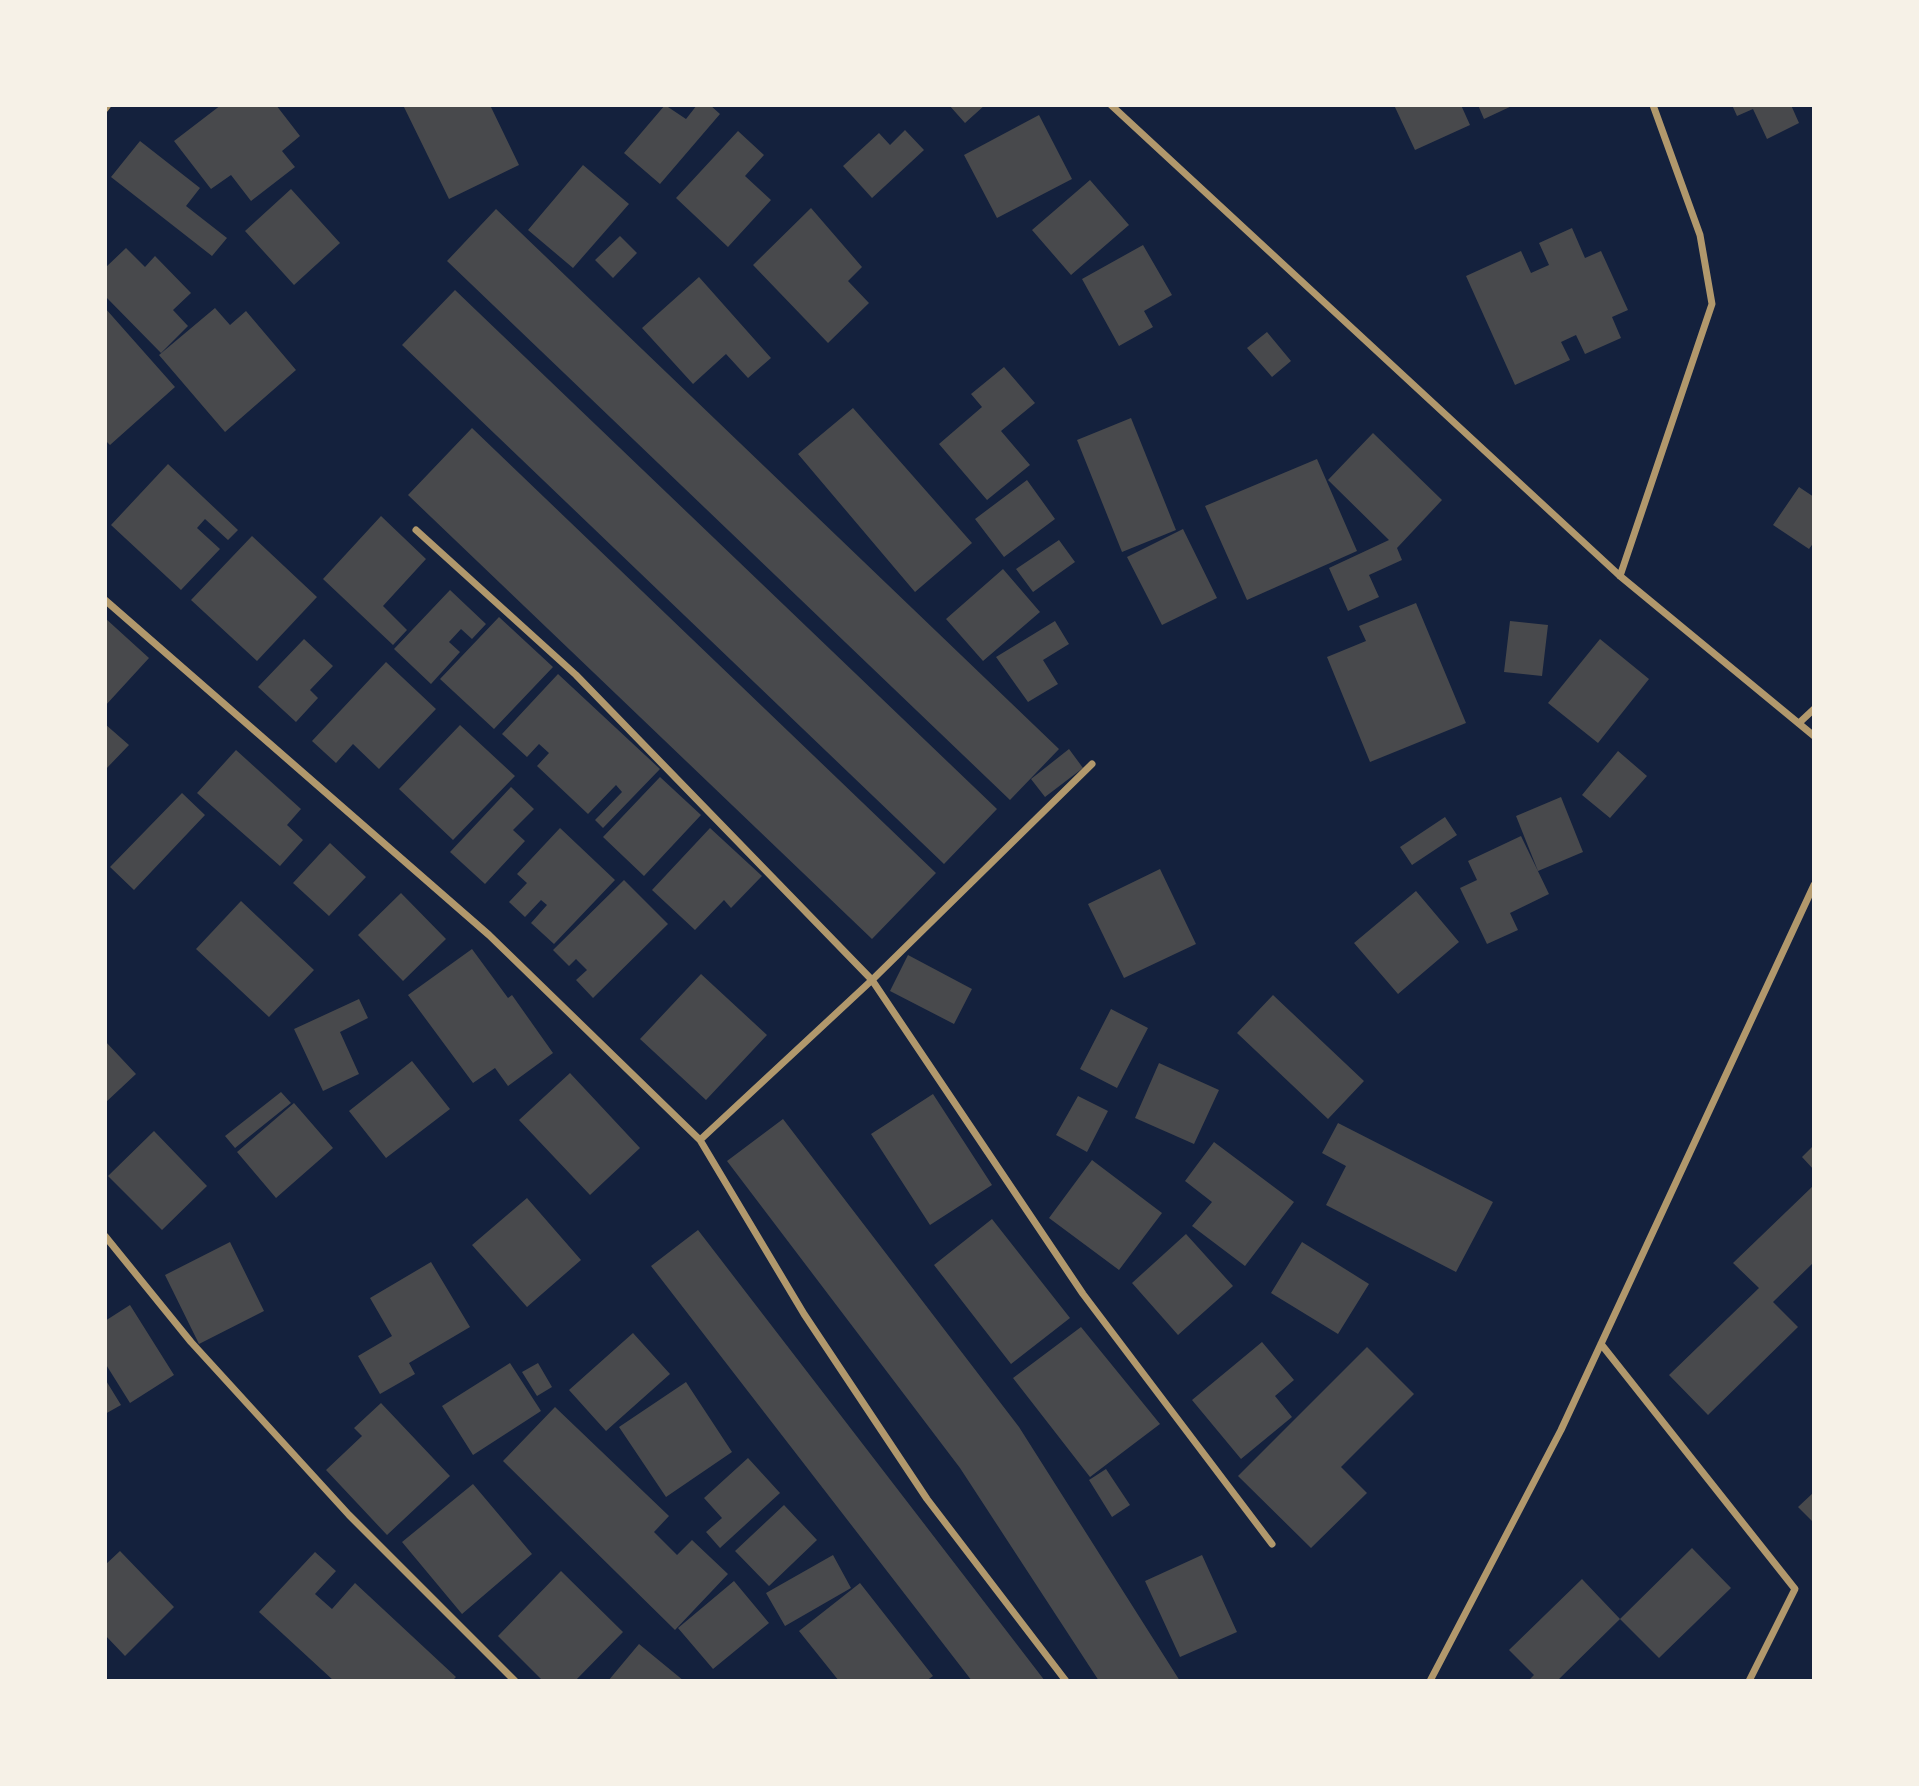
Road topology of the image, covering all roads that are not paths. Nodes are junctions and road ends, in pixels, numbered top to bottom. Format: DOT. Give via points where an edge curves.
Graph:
graph roads {
  1 [pos="1111,105"];
  2 [pos="1653,105"];
  3 [pos="416,530"];
  4 [pos="1620,576"];
  5 [pos="105,600"];
  6 [pos="1814,709"];
  7 [pos="1800,723"];
  8 [pos="1814,736"];
  9 [pos="1092,764"];
  10 [pos="1814,885"];
  11 [pos="872,980"];
  12 [pos="700,1140"];
  13 [pos="105,1236"];
  14 [pos="1601,1344"];
  15 [pos="1272,1544"];
  16 [pos="515,1681"];
  17 [pos="1066,1681"];
  18 [pos="1430,1681"];
  19 [pos="1749,1681"];
  1 -- 4 [label="street"];
  2 -- 4 [label="street" via="1700,235 1712,304"];
  3 -- 11 [label="street" via="576,675"];
  4 -- 7 [label="street"];
  5 -- 12 [label="street" via="489,935"];
  6 -- 7 [label="street"];
  7 -- 8 [label="street"];
  9 -- 11 [label="street"];
  10 -- 14 [label="street"];
  11 -- 12 [label="street"];
  11 -- 15 [label="street" via="1083,1294"];
  12 -- 17 [label="street" via="804,1314 927,1499"];
  13 -- 16 [label="street" via="191,1342 349,1515"];
  14 -- 18 [label="street"];
  14 -- 19 [label="street" via="1794,1589"];
}
